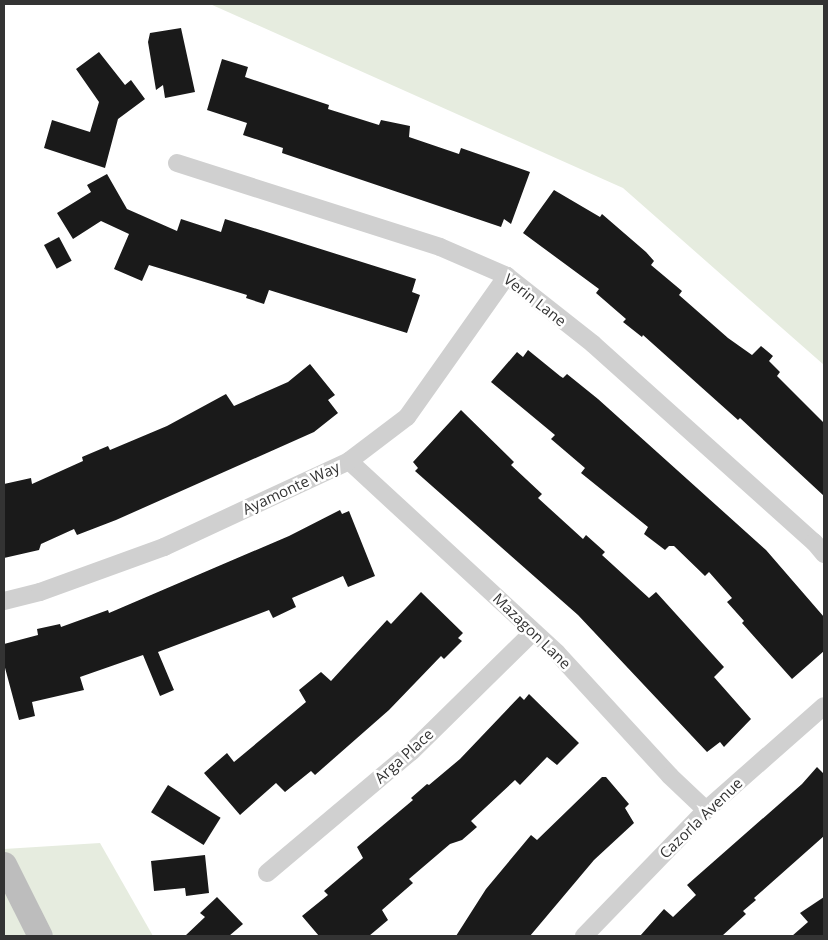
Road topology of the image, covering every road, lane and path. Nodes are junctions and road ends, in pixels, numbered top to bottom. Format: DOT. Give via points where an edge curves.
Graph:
graph roads {
  1 [pos="177,163"];
  2 [pos="507,276"];
  3 [pos="349,461"];
  4 [pos="824,554"];
  5 [pos="4,601"];
  6 [pos="533,632"];
  7 [pos="824,706"];
  8 [pos="706,810"];
  9 [pos="4,864"];
  10 [pos="267,874"];
  11 [pos="40,936"];
  12 [pos="584,936"];
  1 -- 2 [label="street, Verin Lane" via="440,247"];
  2 -- 3 [label="street, Ayamonte Way" via="407,417"];
  2 -- 4 [label="street, Verin Lane" via="593,344"];
  3 -- 5 [label="street, Ayamonte Way" via="164,547 40,592"];
  3 -- 6 [label="street, Mazagon Lane"];
  6 -- 8 [label="street, Mazagon Lane"];
  6 -- 10 [label="street, Arga Place" via="412,751"];
  7 -- 8 [label="street, Cazorla Avenue"];
  8 -- 12 [label="street, Cazorla Avenue"];
  9 -- 11 [label="street"];
}
